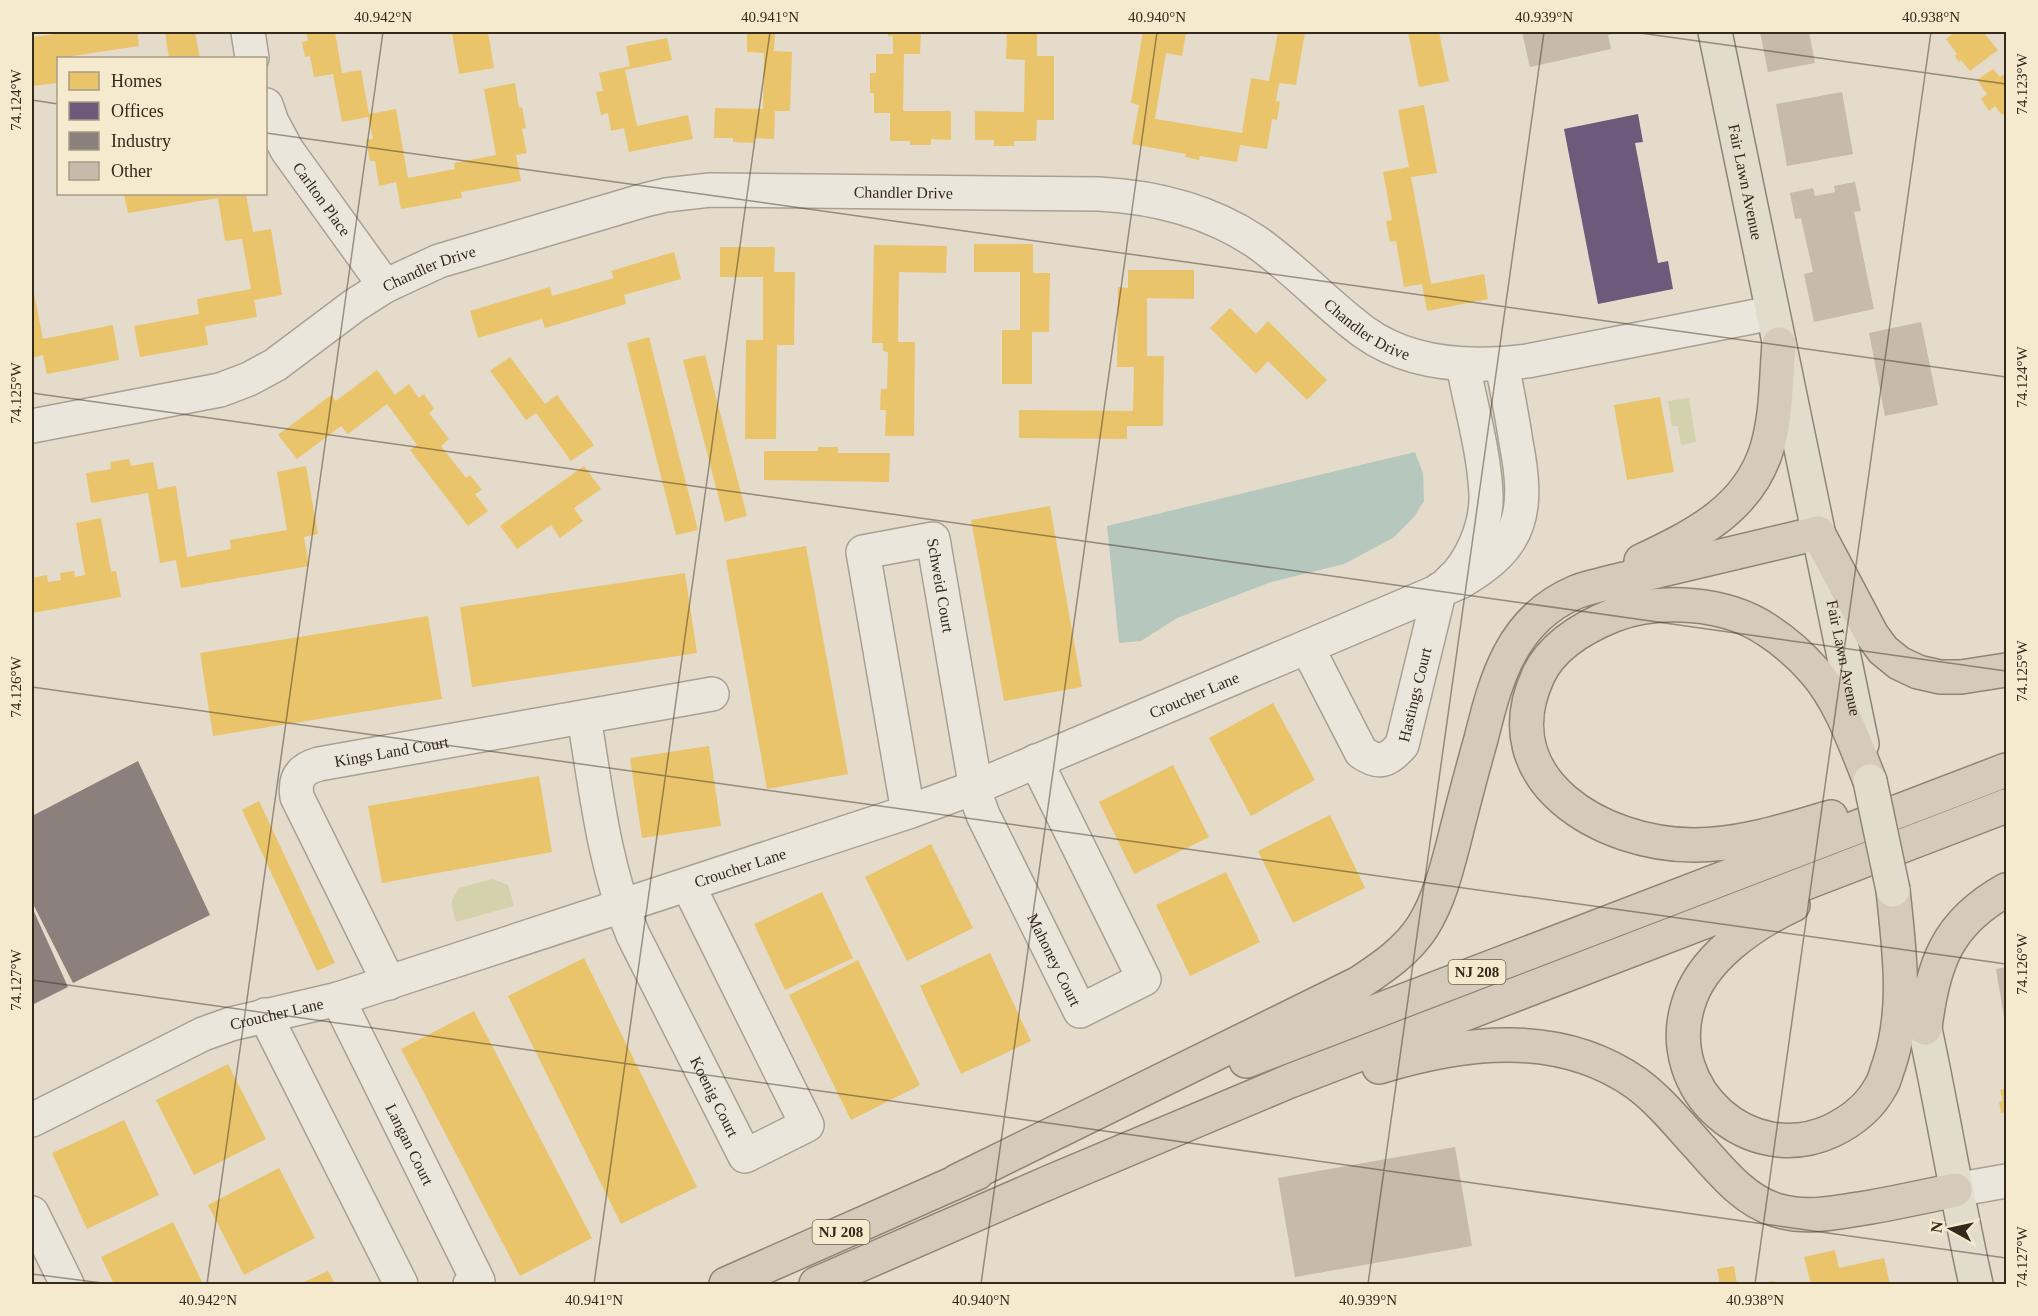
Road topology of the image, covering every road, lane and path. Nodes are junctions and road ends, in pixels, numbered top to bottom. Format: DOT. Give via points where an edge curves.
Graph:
graph roads {
  1 [pos="248,32"];
  2 [pos="1715,32"];
  3 [pos="252,57"];
  4 [pos="267,108"];
  5 [pos="385,286"];
  6 [pos="1776,328"];
  7 [pos="1502,364"];
  8 [pos="1463,365"];
  9 [pos="32,426"];
  10 [pos="1818,533"];
  11 [pos="1440,589"];
  12 [pos="1575,593"];
  13 [pos="1307,647"];
  14 [pos="2007,670"];
  15 [pos="712,694"];
  16 [pos="584,717"];
  17 [pos="1036,761"];
  18 [pos="2004,771"];
  19 [pos="1870,781"];
  20 [pos="976,787"];
  21 [pos="2007,806"];
  22 [pos="908,812"];
  23 [pos="688,885"];
  24 [pos="1893,890"];
  25 [pos="2007,890"];
  26 [pos="621,907"];
  27 [pos="389,983"];
  28 [pos="338,999"];
  29 [pos="264,1015"];
  30 [pos="1925,1028"];
  31 [pos="32,1120"];
  32 [pos="1170,1131"];
  33 [pos="957,1181"];
  34 [pos="2007,1181"];
  35 [pos="1955,1190"];
  36 [pos="32,1213"];
  37 [pos="68,1284"];
  38 [pos="401,1284"];
  39 [pos="470,1284"];
  40 [pos="726,1284"];
  41 [pos="816,1284"];
  42 [pos="1976,1284"];
  1 -- 3 [label="street"];
  2 -- 6 [label="main road, Fair Lawn Avenue"];
  4 -- 5 [label="street, Carlton Place" via="287,150"];
  5 -- 8 [label="street, Chandler Drive" via="465,252 666,195 745,190 1122,195 1162,201 1223,223 1281,261 1365,333 1410,355"];
  5 -- 9 [label="street, Chandler Drive" via="249,380 192,397"];
  6 -- 7 [label="street, Chandler Drive"];
  6 -- 10 [label="main road, Fair Lawn Avenue"];
  6 -- 12 [label="highway" via="1773,418 1756,476 1736,502 1691,537"];
  7 -- 8 [label="street, Chandler Drive"];
  7 -- 11 [label="street, Croucher Lane" via="1522,473 1520,519 1510,540 1480,571"];
  8 -- 11 [label="street, Croucher Lane" via="1483,470 1484,518 1467,560"];
  10 -- 12 [label="highway"];
  10 -- 14 [label="highway" via="1872,635 1899,663 1940,677"];
  10 -- 19 [label="main road, Fair Lawn Avenue"];
  11 -- 13 [label="street, Croucher Lane"];
  11 -- 13 [label="street, Hastings Court" via="1401,744 1394,755 1383,760 1371,759 1361,752"];
  12 -- 33 [label="highway" via="1548,609 1523,631 1507,657 1494,687 1447,869 1423,926 1406,948 1359,983"];
  13 -- 17 [label="street, Croucher Lane"];
  15 -- 16 [label="street, Kings Land Court"];
  16 -- 26 [label="street, Koenig Court"];
  16 -- 27 [label="street, Kings Land Court" via="319,764 299,774 295,785 297,797"];
  17 -- 20 [label="street, Croucher Lane"];
  17 -- 20 [label="street, Mahoney Court" via="1144,979 1080,1011 982,815"];
  18 -- 19 [label="highway" via="1754,838 1722,844 1665,843 1629,836 1599,824 1573,809 1553,790 1530,747 1529,699 1538,674 1553,654 1593,623 1650,607 1679,604 1709,608 1767,629 1815,672 1834,700"];
  18 -- 33 [label="highway, NJ 208" via="1280,1047"];
  19 -- 24 [label="main road, Fair Lawn Avenue, bridge"];
  20 -- 22 [label="street, Croucher Lane"];
  20 -- 22 [label="street, Schweid Court" via="933,539 862,552"];
  21 -- 24 [label="highway" via="1786,908 1736,939 1716,959 1688,1004 1683,1030 1685,1059 1694,1084 1729,1121 1750,1133 1775,1140 1823,1135 1847,1124 1867,1107 1882,1086 1899,1026 1901,996"];
  21 -- 32 [label="highway, NJ 208" via="1375,1048"];
  22 -- 23 [label="street, Croucher Lane"];
  23 -- 26 [label="street, Croucher Lane"];
  23 -- 26 [label="street, Koenig Court" via="807,1125 745,1156"];
  24 -- 30 [label="main road, Fair Lawn Avenue"];
  25 -- 30 [label="highway" via="1981,906 1949,940 1932,982"];
  26 -- 27 [label="street, Croucher Lane"];
  27 -- 28 [label="street, Croucher Lane"];
  28 -- 29 [label="street, Croucher Lane"];
  28 -- 39 [label="street, Langan Court" via="478,1281"];
  29 -- 31 [label="street, Croucher Lane" via="203,1034"];
  29 -- 38 [label="street"];
  30 -- 35 [label="main road, Fair Lawn Avenue"];
  32 -- 35 [label="highway" via="1419,1055 1518,1044 1571,1052 1595,1060 1638,1084 1733,1182 1774,1210 1800,1216 1826,1214"];
  32 -- 41 [label="highway, NJ 208"];
  33 -- 40 [label="highway, NJ 208"];
  34 -- 35 [label="street"];
  35 -- 42 [label="main road, Fair Lawn Avenue"];
  36 -- 37 [label="street"];
}
